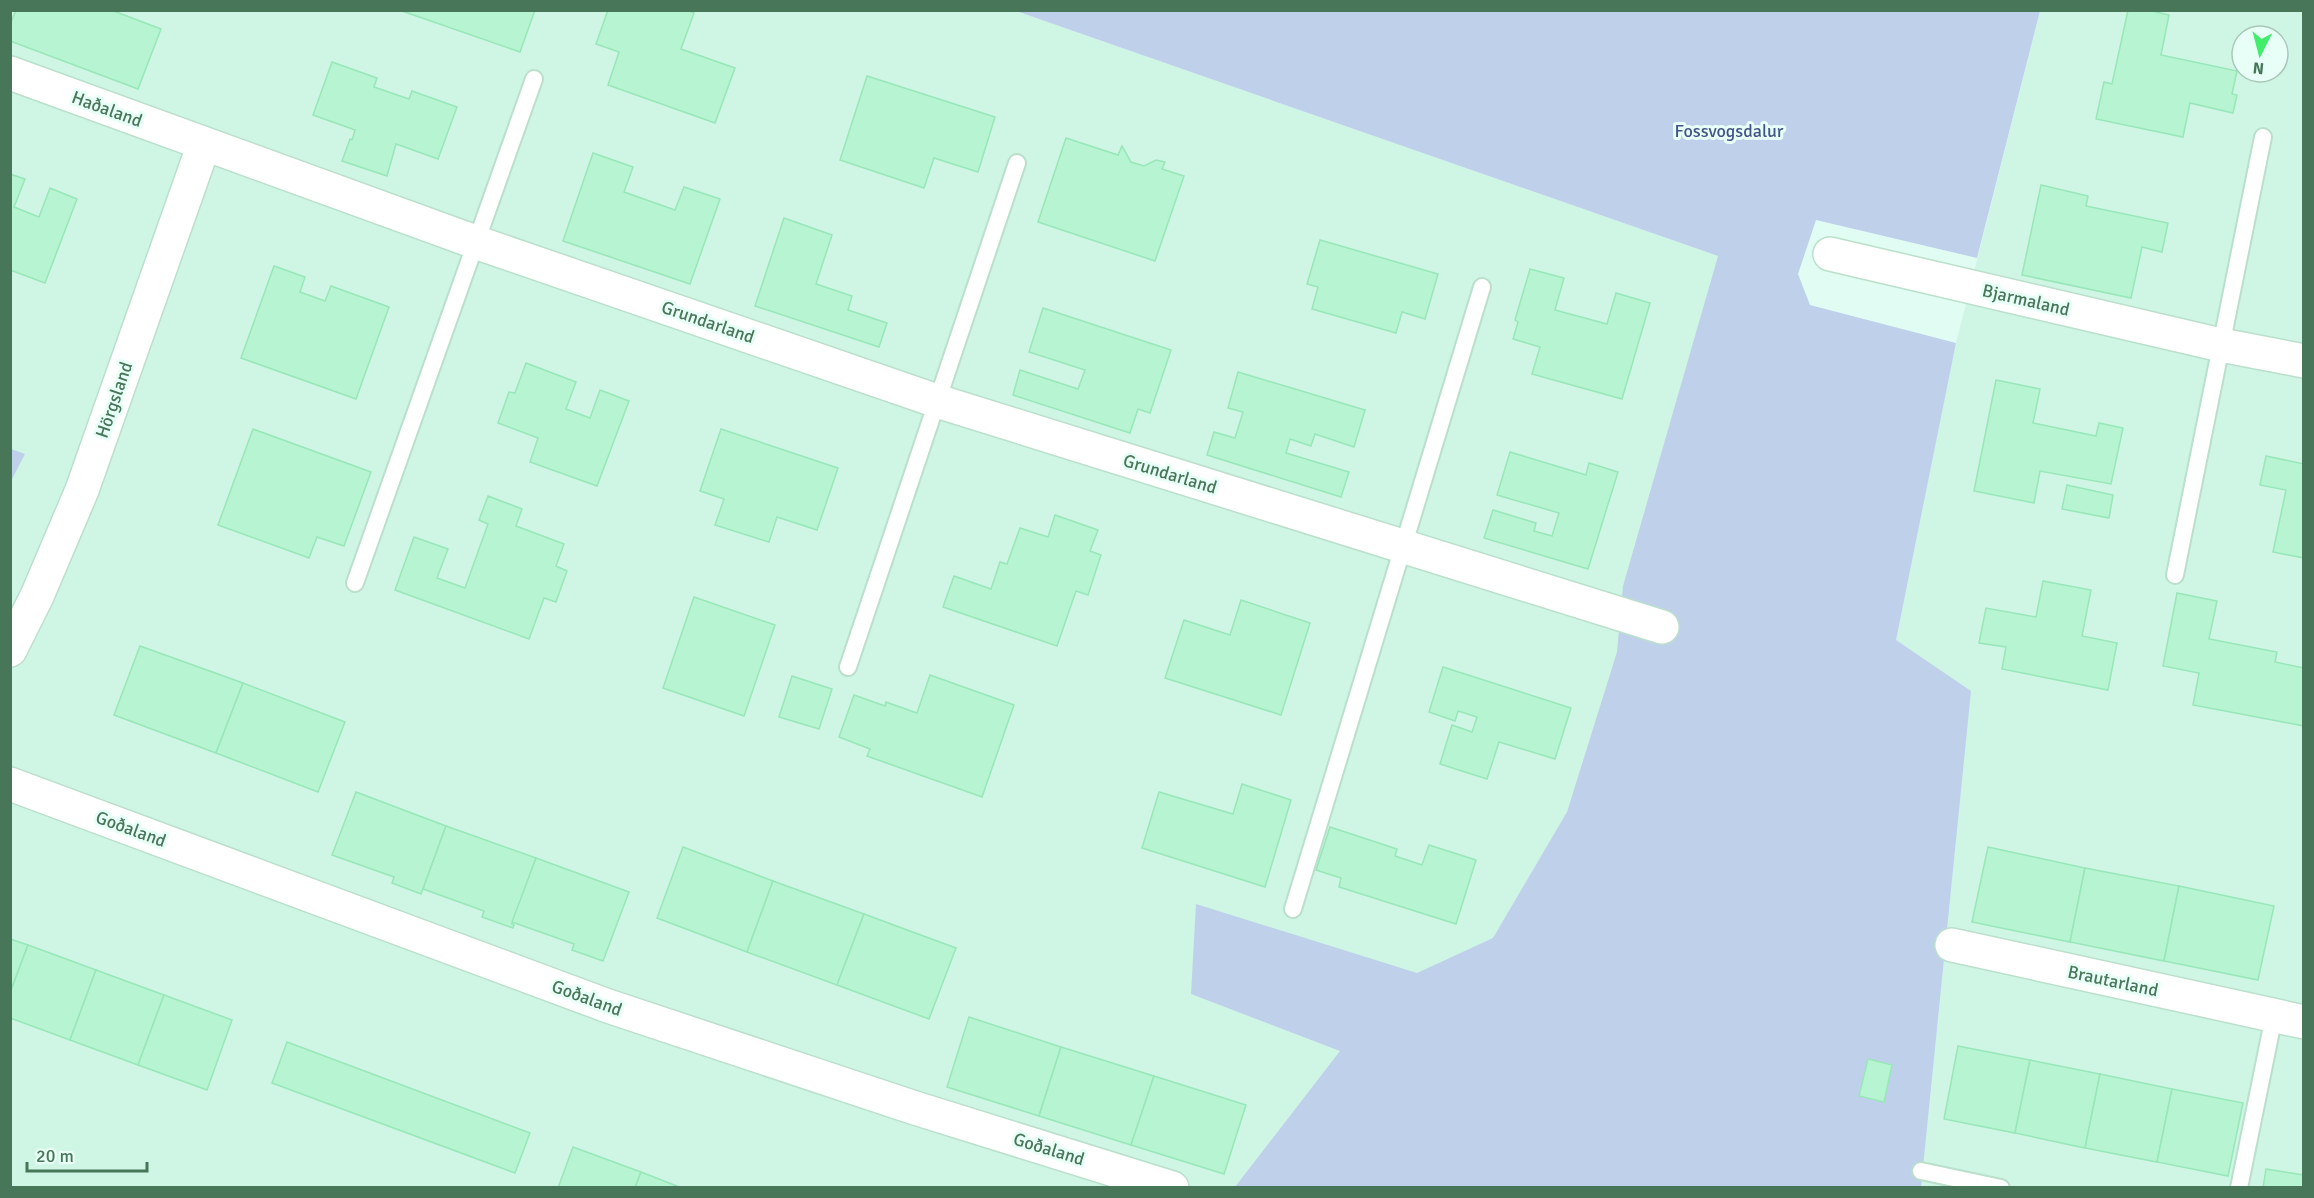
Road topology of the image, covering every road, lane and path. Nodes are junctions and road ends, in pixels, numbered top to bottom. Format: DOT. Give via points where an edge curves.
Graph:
graph roads {
  1 [pos="10,74"];
  2 [pos="534,79"];
  3 [pos="2263,137"];
  4 [pos="204,144"];
  5 [pos="1017,163"];
  6 [pos="478,243"];
  7 [pos="1830,254"];
  8 [pos="1482,287"];
  9 [pos="2221,345"];
  10 [pos="2304,361"];
  11 [pos="938,402"];
  12 [pos="1403,547"];
  13 [pos="2175,575"];
  14 [pos="356,583"];
  15 [pos="1662,627"];
  16 [pos="10,650"];
  17 [pos="849,667"];
  18 [pos="10,784"];
  19 [pos="1293,909"];
  20 [pos="1952,945"];
  21 [pos="2289,1019"];
  22 [pos="1921,1171"];
  23 [pos="1172,1188"];
  24 [pos="2001,1188"];
  25 [pos="2239,1188"];
  1 -- 4 [label="street, Haðaland"];
  2 -- 6 [label="lane"];
  3 -- 9 [label="lane"];
  4 -- 6 [label="street, Grundarland"];
  4 -- 16 [label="street, Hörgsland" via="82,490"];
  5 -- 11 [label="lane"];
  6 -- 11 [label="street, Grundarland"];
  6 -- 14 [label="lane"];
  7 -- 9 [label="street, Bjarmaland"];
  8 -- 12 [label="lane"];
  9 -- 10 [label="street, Bjarmaland"];
  9 -- 13 [label="lane"];
  11 -- 12 [label="street, Grundarland"];
  11 -- 17 [label="lane"];
  12 -- 15 [label="street, Grundarland"];
  12 -- 19 [label="lane"];
  18 -- 23 [label="street, Goðaland" via="608,1006"];
  20 -- 21 [label="street, Brautarland"];
  21 -- 25 [label="lane, Brautarland"];
  22 -- 24 [label="lane"];
}
